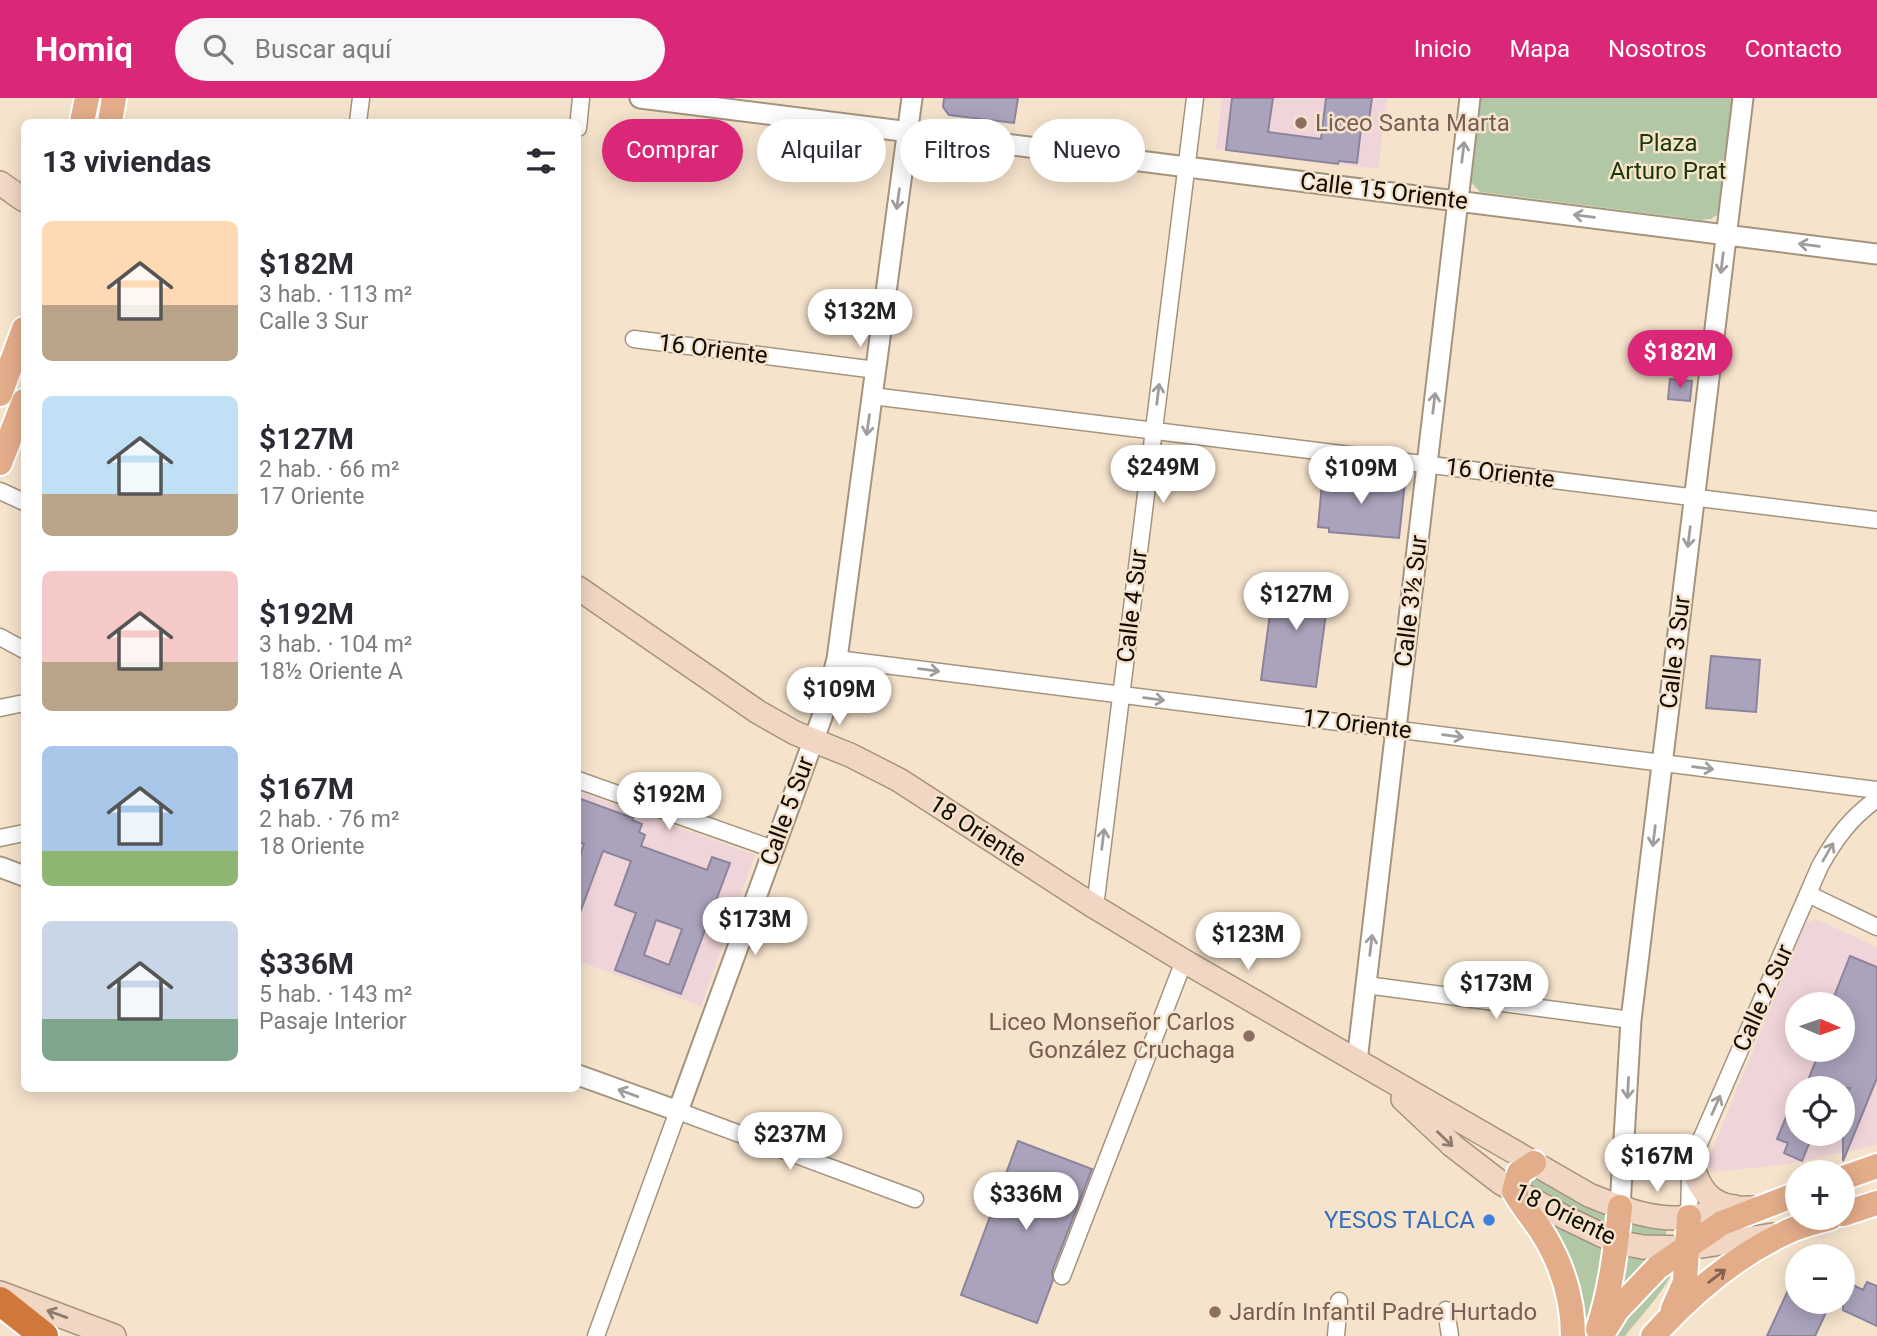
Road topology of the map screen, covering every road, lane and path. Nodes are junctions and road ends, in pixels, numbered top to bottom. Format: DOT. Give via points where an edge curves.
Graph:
graph roads {
  1 [pos="87,98"];
  2 [pos="114,98"];
  3 [pos="361,98"];
  4 [pos="581,98"];
  5 [pos="640,98"];
  6 [pos="912,98"];
  7 [pos="1195,98"];
  8 [pos="1470,98"];
  9 [pos="1743,98"];
  10 [pos="83,119"];
  11 [pos="110,119"];
  12 [pos="358,119"];
  13 [pos="579,119"];
  14 [pos="909,119"];
  15 [pos="900,131"];
  16 [pos="1015,145"];
  17 [pos="1187,166"];
  18 [pos="900,182"];
  19 [pos="0,183"];
  20 [pos="21,198"];
  21 [pos="1457,200"];
  22 [pos="1725,234"];
  23 [pos="1877,254"];
  24 [pos="21,337"];
  25 [pos="634,339"];
  26 [pos="876,370"];
  27 [pos="0,394"];
  28 [pos="872,396"];
  29 [pos="21,409"];
  30 [pos="1154,430"];
  31 [pos="0,463"];
  32 [pos="1426,464"];
  33 [pos="0,491"];
  34 [pos="1694,497"];
  35 [pos="21,501"];
  36 [pos="1877,520"];
  37 [pos="581,590"];
  38 [pos="0,637"];
  39 [pos="21,648"];
  40 [pos="837,659"];
  41 [pos="1121,695"];
  42 [pos="21,704"];
  43 [pos="0,708"];
  44 [pos="1395,729"];
  45 [pos="812,740"];
  46 [pos="1662,763"];
  47 [pos="581,781"];
  48 [pos="1877,790"];
  49 [pos="1877,799"];
  50 [pos="21,834"];
  51 [pos="0,838"];
  52 [pos="773,849"];
  53 [pos="0,867"];
  54 [pos="21,875"];
  55 [pos="1808,894"];
  56 [pos="1095,906"];
  57 [pos="1877,927"];
  58 [pos="1184,961"];
  59 [pos="1366,985"];
  60 [pos="1631,1020"];
  61 [pos="1357,1061"];
  62 [pos="1379,1074"];
  63 [pos="581,1076"];
  64 [pos="678,1111"];
  65 [pos="1534,1163"];
  66 [pos="1692,1164"];
  67 [pos="1877,1166"];
  68 [pos="1855,1174"];
  69 [pos="1509,1188"];
  70 [pos="1785,1197"];
  71 [pos="915,1199"];
  72 [pos="1877,1203"];
  73 [pos="1620,1207"];
  74 [pos="1746,1208"];
  75 [pos="1855,1210"];
  76 [pos="1689,1217"];
  77 [pos="1790,1230"];
  78 [pos="1616,1242"];
  79 [pos="1689,1248"];
  80 [pos="1062,1276"];
  81 [pos="0,1293"];
  82 [pos="0,1301"];
  83 [pos="1339,1301"];
  84 [pos="1446,1310"];
  85 [pos="1659,1329"];
  86 [pos="44,1336"];
  87 [pos="114,1336"];
  88 [pos="596,1336"];
  89 [pos="1336,1336"];
  90 [pos="1450,1336"];
  91 [pos="1568,1336"];
  92 [pos="1573,1336"];
  93 [pos="1598,1336"];
  1 -- 10 [label="main road"];
  2 -- 11 [label="main road"];
  3 -- 12 [label="street"];
  4 -- 13 [label="street"];
  5 -- 15 [label="street, Calle 15 Oriente"];
  6 -- 14 [label="street, Calle 5 Sur"];
  7 -- 17 [label="street, Calle 4 Sur"];
  21 -- 8 [label="street, Calle 3½ Sur, one-way"];
  9 -- 22 [label="street, Calle 3 Sur"];
  16 -- 17 [label="street, Calle 15 Oriente"];
  17 -- 21 [label="street, Calle 15 Oriente"];
  30 -- 17 [label="street, Calle 4 Sur, one-way"];
  18 -- 26 [label="street, Calle 5 Sur, one-way"];
  19 -- 20 [label="main road"];
  22 -- 21 [label="street, Calle 15 Oriente, one-way"];
  32 -- 21 [label="street, Calle 3½ Sur, one-way"];
  23 -- 22 [label="street, Calle 15 Oriente, one-way"];
  22 -- 34 [label="street, Calle 3 Sur, one-way"];
  24 -- 27 [label="main road"];
  25 -- 26 [label="street, 16 Oriente"];
  26 -- 28 [label="street, Calle 5 Sur"];
  28 -- 30 [label="street, 16 Oriente"];
  28 -- 40 [label="street, Calle 5 Sur, one-way"];
  29 -- 31 [label="main road"];
  30 -- 32 [label="street, 16 Oriente"];
  30 -- 41 [label="street, Calle 4 Sur"];
  32 -- 34 [label="street, 16 Oriente"];
  32 -- 44 [label="street, Calle 3½ Sur"];
  33 -- 35 [label="street"];
  34 -- 36 [label="street, 16 Oriente"];
  34 -- 46 [label="street, Calle 3 Sur, one-way"];
  37 -- 45 [label="main road, 18 Oriente" via="758,712"];
  38 -- 39 [label="street"];
  40 -- 41 [label="street, 17 Oriente, one-way"];
  40 -- 45 [label="street, Calle 5 Sur"];
  41 -- 44 [label="street, 17 Oriente, one-way"];
  56 -- 41 [label="street, Calle 4 Sur, one-way"];
  42 -- 43 [label="street"];
  44 -- 46 [label="street, 17 Oriente, one-way"];
  59 -- 44 [label="street, Calle 3½ Sur, one-way"];
  45 -- 52 [label="street, Calle 5 Sur"];
  45 -- 56 [label="main road, 18 Oriente" via="900,780"];
  46 -- 48 [label="street, 17 Oriente, one-way"];
  46 -- 60 [label="street, Calle 3 Sur, one-way"];
  47 -- 52 [label="street"];
  55 -- 49 [label="street, Calle 2 Sur, one-way" via="1839,834"];
  50 -- 51 [label="street"];
  52 -- 64 [label="street, Calle 5 Sur"];
  53 -- 54 [label="street"];
  55 -- 57 [label="street"];
  66 -- 55 [label="street, Calle 2 Sur, one-way"];
  56 -- 58 [label="main road, 18 Oriente"];
  58 -- 61 [label="main road, 18 Oriente"];
  58 -- 80 [label="street"];
  59 -- 60 [label="street"];
  59 -- 61 [label="street, Calle 3½ Sur"];
  60 -- 73 [label="street, Calle 3 Sur, one-way"];
  61 -- 62 [label="main road, 18 Oriente"];
  62 -- 65 [label="main road, 18 Oriente"];
  62 -- 69 [label="main road, 18 Oriente, one-way" via="1453,1146"];
  64 -- 63 [label="street, one-way"];
  64 -- 71 [label="street"];
  64 -- 88 [label="street, Calle 5 Sur"];
  65 -- 69 [label="main road" via="1519,1173"];
  65 -- 73 [label="main road, 18 Oriente"];
  66 -- 74 [label="main road" via="1711,1199 1724,1206"];
  66 -- 76 [label="street, Calle 2 Sur"];
  67 -- 68 [label="main road"];
  69 -- 78 [label="main road, 18 Oriente"];
  69 -- 91 [label="street" via="1516,1214 1557,1284"];
  69 -- 92 [label="main road" via="1559,1263 1570,1298"];
  70 -- 74 [label="main road"];
  72 -- 75 [label="main road"];
  73 -- 76 [label="main road, 18 Oriente" via="1649,1215"];
  73 -- 78 [label="main road"];
  74 -- 76 [label="main road, 18 Oriente"];
  74 -- 79 [label="main road"];
  76 -- 79 [label="main road"];
  77 -- 79 [label="main road, 18 Oriente"];
  85 -- 77 [label="main road, one-way" via="1736,1262"];
  78 -- 79 [label="main road, 18 Oriente"];
  78 -- 93 [label="main road"];
  79 -- 85 [label="main road" via="1680,1296"];
  79 -- 93 [label="main road" via="1658,1267"];
  87 -- 81 [label="main road, one-way"];
  82 -- 86 [label="highway"];
  83 -- 89 [label="street"];
  84 -- 90 [label="street"];
}
